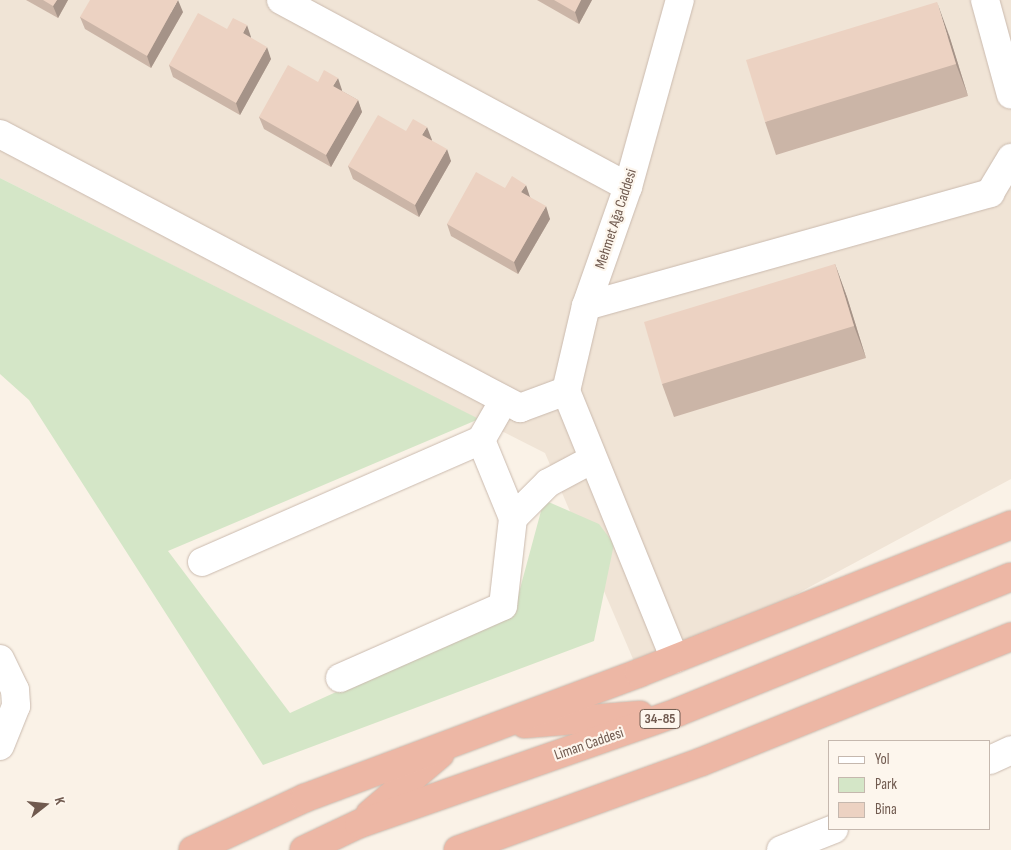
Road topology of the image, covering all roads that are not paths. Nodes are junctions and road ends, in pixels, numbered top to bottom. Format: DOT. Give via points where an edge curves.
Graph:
graph roads {
  1 [pos="281,0"];
  2 [pos="680,0"];
  3 [pos="985,0"];
  4 [pos="1011,95"];
  5 [pos="0,134"];
  6 [pos="1011,158"];
  7 [pos="628,187"];
  8 [pos="586,306"];
  9 [pos="566,390"];
  10 [pos="512,404"];
  11 [pos="480,440"];
  12 [pos="593,459"];
  13 [pos="513,518"];
  14 [pos="1011,525"];
  15 [pos="202,562"];
  16 [pos="1011,577"];
  17 [pos="1011,637"];
  18 [pos="675,658"];
  19 [pos="0,659"];
  20 [pos="340,678"];
  21 [pos="678,712"];
  22 [pos="489,727"];
  23 [pos="455,742"];
  24 [pos="0,746"];
  25 [pos="1011,750"];
  26 [pos="991,760"];
  27 [pos="359,824"];
  28 [pos="831,830"];
  29 [pos="193,850"];
  30 [pos="304,850"];
  31 [pos="458,850"];
  32 [pos="781,850"];
  1 -- 7 [label="street"];
  2 -- 7 [label="street, Mehmet Ağa Caddesi"];
  3 -- 4 [label="street"];
  5 -- 10 [label="street"];
  6 -- 8 [label="street" via="990,193"];
  7 -- 8 [label="street, Mehmet Ağa Caddesi"];
  8 -- 9 [label="street, Mehmet Ağa Caddesi"];
  9 -- 10 [label="street"];
  9 -- 12 [label="street"];
  10 -- 11 [label="street"];
  11 -- 13 [label="street"];
  11 -- 15 [label="street"];
  12 -- 13 [label="street" via="548,483"];
  12 -- 18 [label="street"];
  13 -- 20 [label="street" via="503,606"];
  14 -- 18 [label="highway"];
  16 -- 21 [label="highway, Liman Caddesi / 34-85"];
  17 -- 31 [label="highway" via="701,762"];
  18 -- 22 [label="highway"];
  19 -- 24 [label="street" via="15,690 16,706"];
  21 -- 22 [label="highway"];
  21 -- 27 [label="highway, Liman Caddesi / 34-85"];
  22 -- 23 [label="highway"];
  23 -- 27 [label="highway"];
  23 -- 29 [label="highway" via="305,798"];
  25 -- 26 [label="street"];
  27 -- 30 [label="highway, Liman Caddesi / 34-85"];
  28 -- 32 [label="street"];
}
